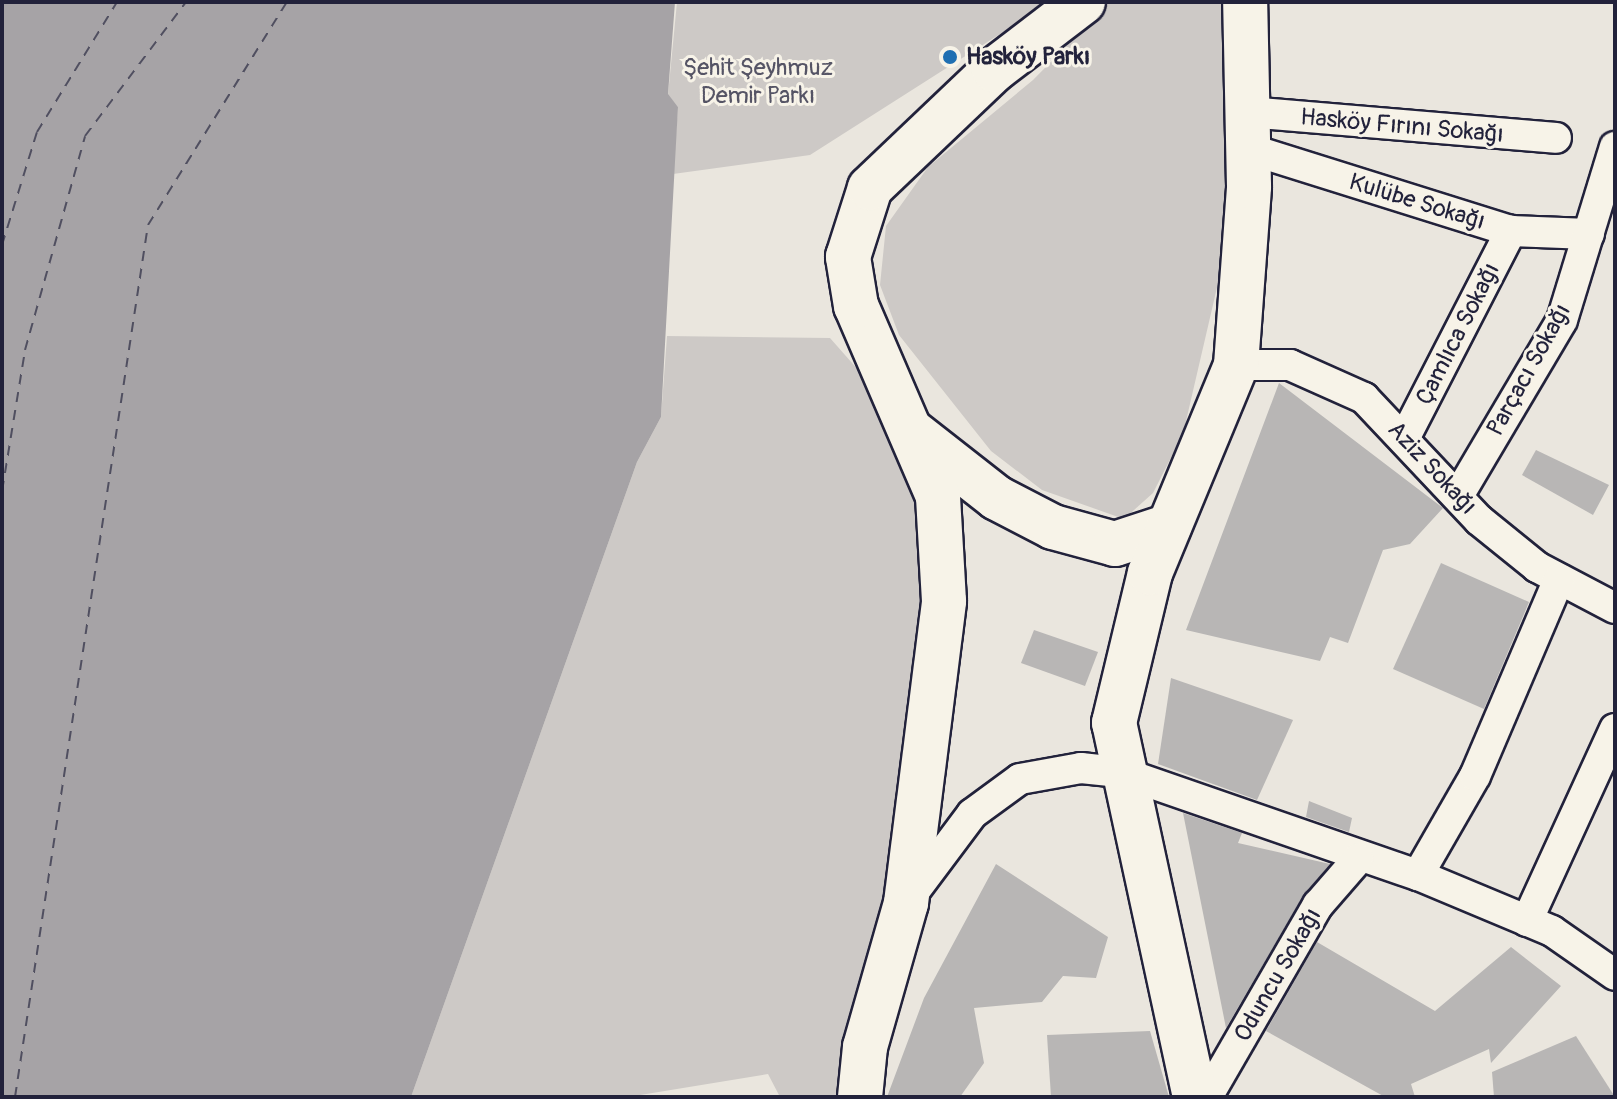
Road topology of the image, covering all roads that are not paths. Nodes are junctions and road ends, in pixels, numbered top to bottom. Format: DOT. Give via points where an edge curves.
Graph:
graph roads {
  1 [pos="1083,2"];
  2 [pos="1245,2"];
  3 [pos="1248,131"];
  4 [pos="1556,138"];
  5 [pos="1615,147"];
  6 [pos="1511,231"];
  7 [pos="1589,234"];
  8 [pos="1236,365"];
  9 [pos="912,431"];
  10 [pos="1405,437"];
  11 [pos="1458,496"];
  12 [pos="1169,526"];
  13 [pos="1559,579"];
  14 [pos="1615,608"];
  15 [pos="1615,729"];
  16 [pos="1120,772"];
  17 [pos="1358,859"];
  18 [pos="1418,875"];
  19 [pos="906,903"];
  20 [pos="1527,921"];
  21 [pos="1615,975"];
  22 [pos="860,1097"];
  23 [pos="1195,1097"];
  24 [pos="1207,1097"];
  1 -- 9 [label="main road" via="994,70 870,188 848,257 856,306"];
  2 -- 3 [label="main road"];
  3 -- 4 [label="street, Hasköy Fırını Sokağı"];
  3 -- 6 [label="street, Kulübe Sokağı"];
  3 -- 8 [label="main road"];
  5 -- 7 [label="street, Parçacı Sokağı"];
  6 -- 7 [label="street, Kulübe Sokağı"];
  6 -- 10 [label="street, Çamlıca Sokağı"];
  7 -- 11 [label="street, Parçacı Sokağı" via="1562,320"];
  8 -- 10 [label="street, Aziz Sokağı" via="1290,365 1364,398"];
  8 -- 12 [label="main road"];
  9 -- 12 [label="main road" via="997,498 1053,527 1115,544"];
  9 -- 19 [label="main road" via="938,496 944,601"];
  10 -- 11 [label="street, Aziz Sokağı"];
  11 -- 13 [label="street, Aziz Sokağı"];
  12 -- 16 [label="main road" via="1150,573 1114,723"];
  13 -- 14 [label="street, Aziz Sokağı"];
  13 -- 18 [label="street" via="1475,776"];
  15 -- 20 [label="street"];
  16 -- 17 [label="street"];
  16 -- 19 [label="street" via="1081,768 1020,779 972,814"];
  16 -- 23 [label="main road"];
  17 -- 18 [label="street"];
  17 -- 24 [label="street, Oduncu Sokağı" via="1318,905"];
  18 -- 20 [label="street"];
  19 -- 22 [label="main road" via="865,1047"];
  20 -- 21 [label="street"];
}
